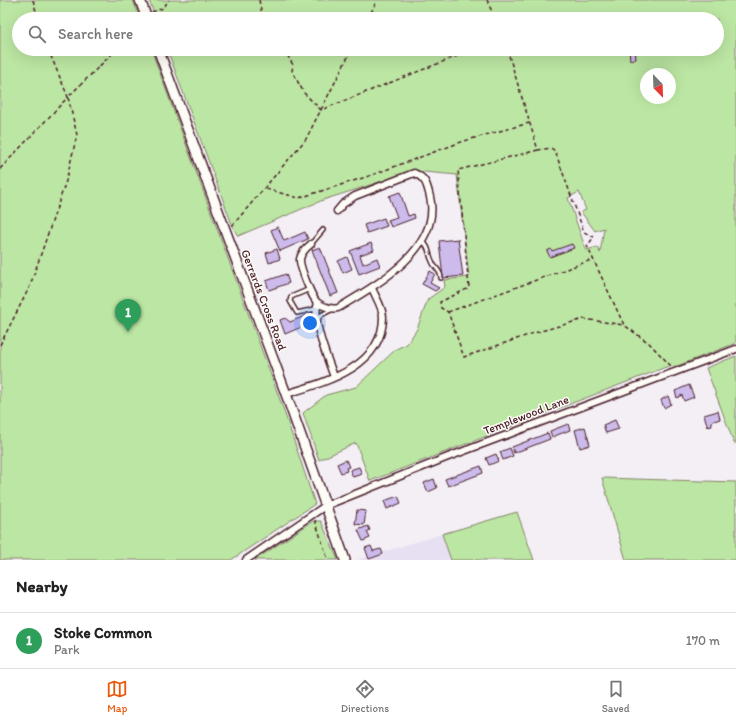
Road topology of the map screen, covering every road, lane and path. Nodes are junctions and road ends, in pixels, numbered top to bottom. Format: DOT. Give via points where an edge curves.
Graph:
graph roads {
  1 [pos="33,0"];
  2 [pos="140,0"];
  3 [pos="170,0"];
  4 [pos="259,0"];
  5 [pos="377,0"];
  6 [pos="486,0"];
  7 [pos="36,12"];
  8 [pos="144,12"];
  9 [pos="155,12"];
  10 [pos="261,12"];
  11 [pos="371,12"];
  12 [pos="491,12"];
  13 [pos="51,56"];
  14 [pos="110,56"];
  15 [pos="161,56"];
  16 [pos="288,56"];
  17 [pos="348,56"];
  18 [pos="456,56"];
  19 [pos="510,56"];
  20 [pos="68,97"];
  21 [pos="321,110"];
  22 [pos="529,123"];
  23 [pos="538,150"];
  24 [pos="0,169"];
  25 [pos="266,189"];
  26 [pos="337,211"];
  27 [pos="323,230"];
  28 [pos="226,234"];
  29 [pos="422,241"];
  30 [pos="311,244"];
  31 [pos="594,259"];
  32 [pos="441,278"];
  33 [pos="310,288"];
  34 [pos="372,288"];
  35 [pos="316,306"];
  36 [pos="333,309"];
  37 [pos="448,312"];
  38 [pos="317,320"];
  39 [pos="624,325"];
  40 [pos="0,344"];
  41 [pos="736,349"];
  42 [pos="675,370"];
  43 [pos="334,378"];
  44 [pos="286,394"];
  45 [pos="325,506"];
  46 [pos="313,515"];
  47 [pos="246,560"];
  48 [pos="328,560"];
  49 [pos="346,560"];
  1 -- 7 [label="path"];
  2 -- 8 [label="main road"];
  3 -- 9 [label="path"];
  4 -- 10 [label="path"];
  5 -- 11 [label="path"];
  6 -- 12 [label="path"];
  13 -- 20 [label="path"];
  14 -- 20 [label="path"];
  15 -- 28 [label="main road, Gerrards Cross Road"];
  16 -- 21 [label="path" via="304,94"];
  17 -- 21 [label="path"];
  18 -- 21 [label="path"];
  19 -- 22 [label="path"];
  20 -- 24 [label="path"];
  20 -- 40 [label="path" via="77,135 66,181 30,286"];
  21 -- 25 [label="path" via="306,139"];
  22 -- 23 [label="path"];
  22 -- 25 [label="path" via="464,141 369,176 299,198"];
  23 -- 31 [label="path" via="552,148 555,151 579,221 584,232 594,237 588,246"];
  23 -- 37 [label="path" via="458,170 469,288 440,302 441,308"];
  25 -- 28 [label="path"];
  26 -- 29 [label="street" via="355,196 414,173 427,182 431,201 429,226"];
  27 -- 30 [label="lane"];
  28 -- 44 [label="main road, Gerrards Cross Road"];
  29 -- 32 [label="lane" via="429,249 431,261 441,273"];
  29 -- 34 [label="street" via="395,270"];
  30 -- 33 [label="street" via="302,252 300,260"];
  31 -- 37 [label="path"];
  31 -- 39 [label="path"];
  33 -- 35 [label="street"];
  33 -- 35 [label="lane" via="291,297 290,301 297,313"];
  34 -- 36 [label="street"];
  34 -- 43 [label="street" via="383,315 380,340 364,361"];
  35 -- 36 [label="street"];
  35 -- 38 [label="street"];
  36 -- 38 [label="lane"];
  37 -- 39 [label="path" via="464,357 584,319"];
  38 -- 43 [label="street"];
  39 -- 42 [label="path" via="649,343"];
  41 -- 42 [label="street, Templewood Lane"];
  42 -- 45 [label="street, Templewood Lane"];
  43 -- 44 [label="street"];
  44 -- 45 [label="main road, Gerrards Cross Road"];
  45 -- 46 [label="street, Templewood Lane"];
  45 -- 49 [label="main road, Gerrards Cross Road"];
  46 -- 47 [label="street, Templewood Lane"];
  46 -- 48 [label="path"];
}
